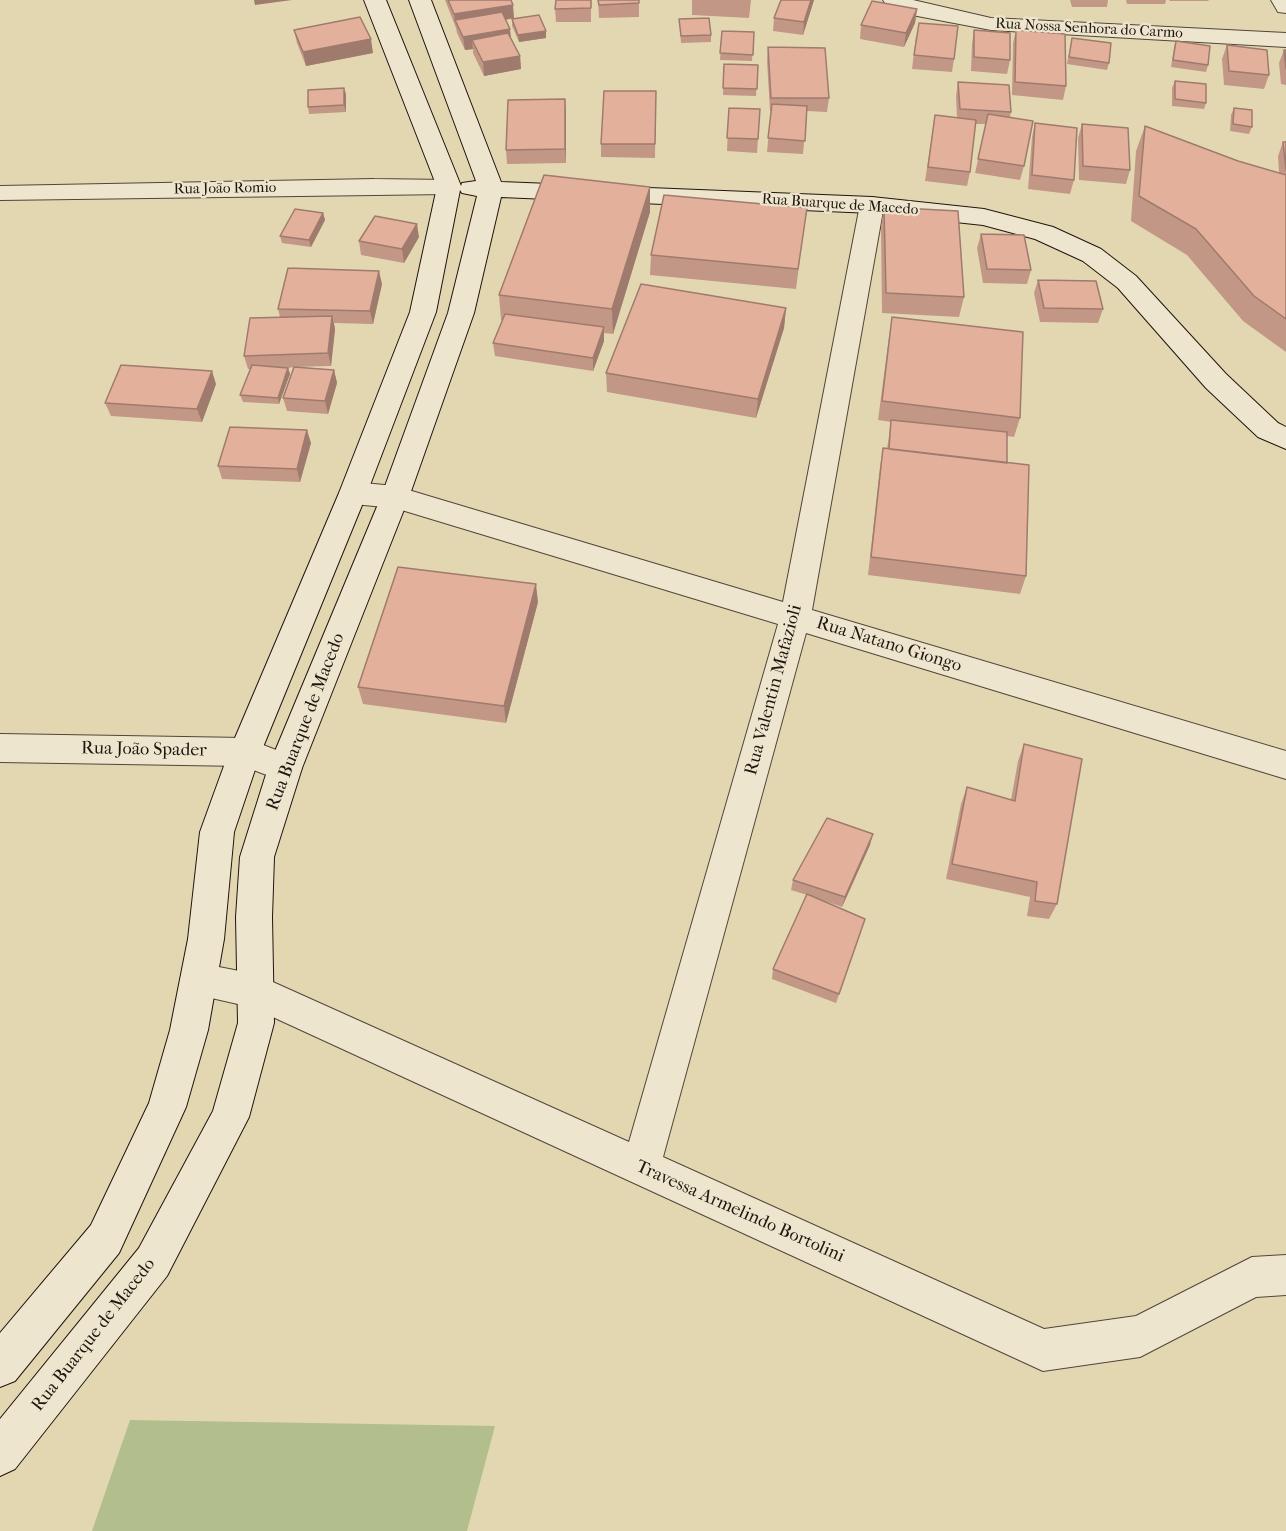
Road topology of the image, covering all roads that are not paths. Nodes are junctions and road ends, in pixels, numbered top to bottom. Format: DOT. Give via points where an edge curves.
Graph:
graph roads {
  1 [pos="375,0"];
  2 [pos="420,0"];
  3 [pos="894,0"];
  4 [pos="985,0"];
  5 [pos="1282,0"];
  6 [pos="1286,7"];
  7 [pos="991,24"];
  8 [pos="1286,40"];
  9 [pos="449,188"];
  10 [pos="491,188"];
  11 [pos="0,193"];
  12 [pos="872,205"];
  13 [pos="423,312"];
  14 [pos="461,313"];
  15 [pos="1286,439"];
  16 [pos="353,493"];
  17 [pos="395,496"];
  18 [pos="795,617"];
  19 [pos="0,748"];
  20 [pos="245,752"];
  21 [pos="1286,765"];
  22 [pos="285,768"];
  23 [pos="198,980"];
  24 [pos="255,991"];
  25 [pos="641,1167"];
  26 [pos="1286,1275"];
  27 [pos="0,1366"];
  28 [pos="4,1442"];
  1 -- 9 [label="main road"];
  2 -- 10 [label="main road"];
  3 -- 7 [label="main road, Rua Nossa Senhora do Carmo" via="920,10"];
  4 -- 7 [label="main road"];
  5 -- 6 [label="main road"];
  7 -- 8 [label="main road, Rua Nossa Senhora do Carmo"];
  9 -- 10 [label="main road, Rua Buarque de Macedo"];
  9 -- 11 [label="main road, Rua João Romio"];
  9 -- 13 [label="main road"];
  10 -- 12 [label="main road, Rua Buarque de Macedo"];
  10 -- 14 [label="main road, Rua Buarque de Macedo"];
  12 -- 15 [label="main road, Rua Buarque de Macedo" via="984,217 1044,233 1092,255 1127,282 1216,381 1268,430"];
  12 -- 18 [label="main road, Rua Valentin Mafazioli"];
  13 -- 14 [label="main road"];
  13 -- 16 [label="main road"];
  14 -- 17 [label="main road, Rua Buarque de Macedo"];
  16 -- 17 [label="main road, Rua Natano Giongo"];
  16 -- 20 [label="main road"];
  17 -- 18 [label="main road, Rua Natano Giongo"];
  17 -- 22 [label="main road, Rua Buarque de Macedo"];
  18 -- 21 [label="main road, Rua Natano Giongo"];
  18 -- 25 [label="main road, Rua Valentin Mafazioli"];
  19 -- 20 [label="main road, Rua João Spader"];
  20 -- 22 [label="main road, Rua João Spader"];
  20 -- 23 [label="main road" via="217,832"];
  22 -- 24 [label="main road, Rua Buarque de Macedo" via="257,857"];
  23 -- 24 [label="main road, Travessa Armelindo Bortolini"];
  23 -- 27 [label="main road" via="189,1030 167,1107 105,1239"];
  24 -- 25 [label="main road, Travessa Armelindo Bortolini"];
  24 -- 28 [label="main road, Rua Buarque de Macedo" via="256,1023 230,1117 153,1262"];
  25 -- 26 [label="main road, Travessa Armelindo Bortolini" via="1043,1350 1140,1336 1252,1277"];
}
